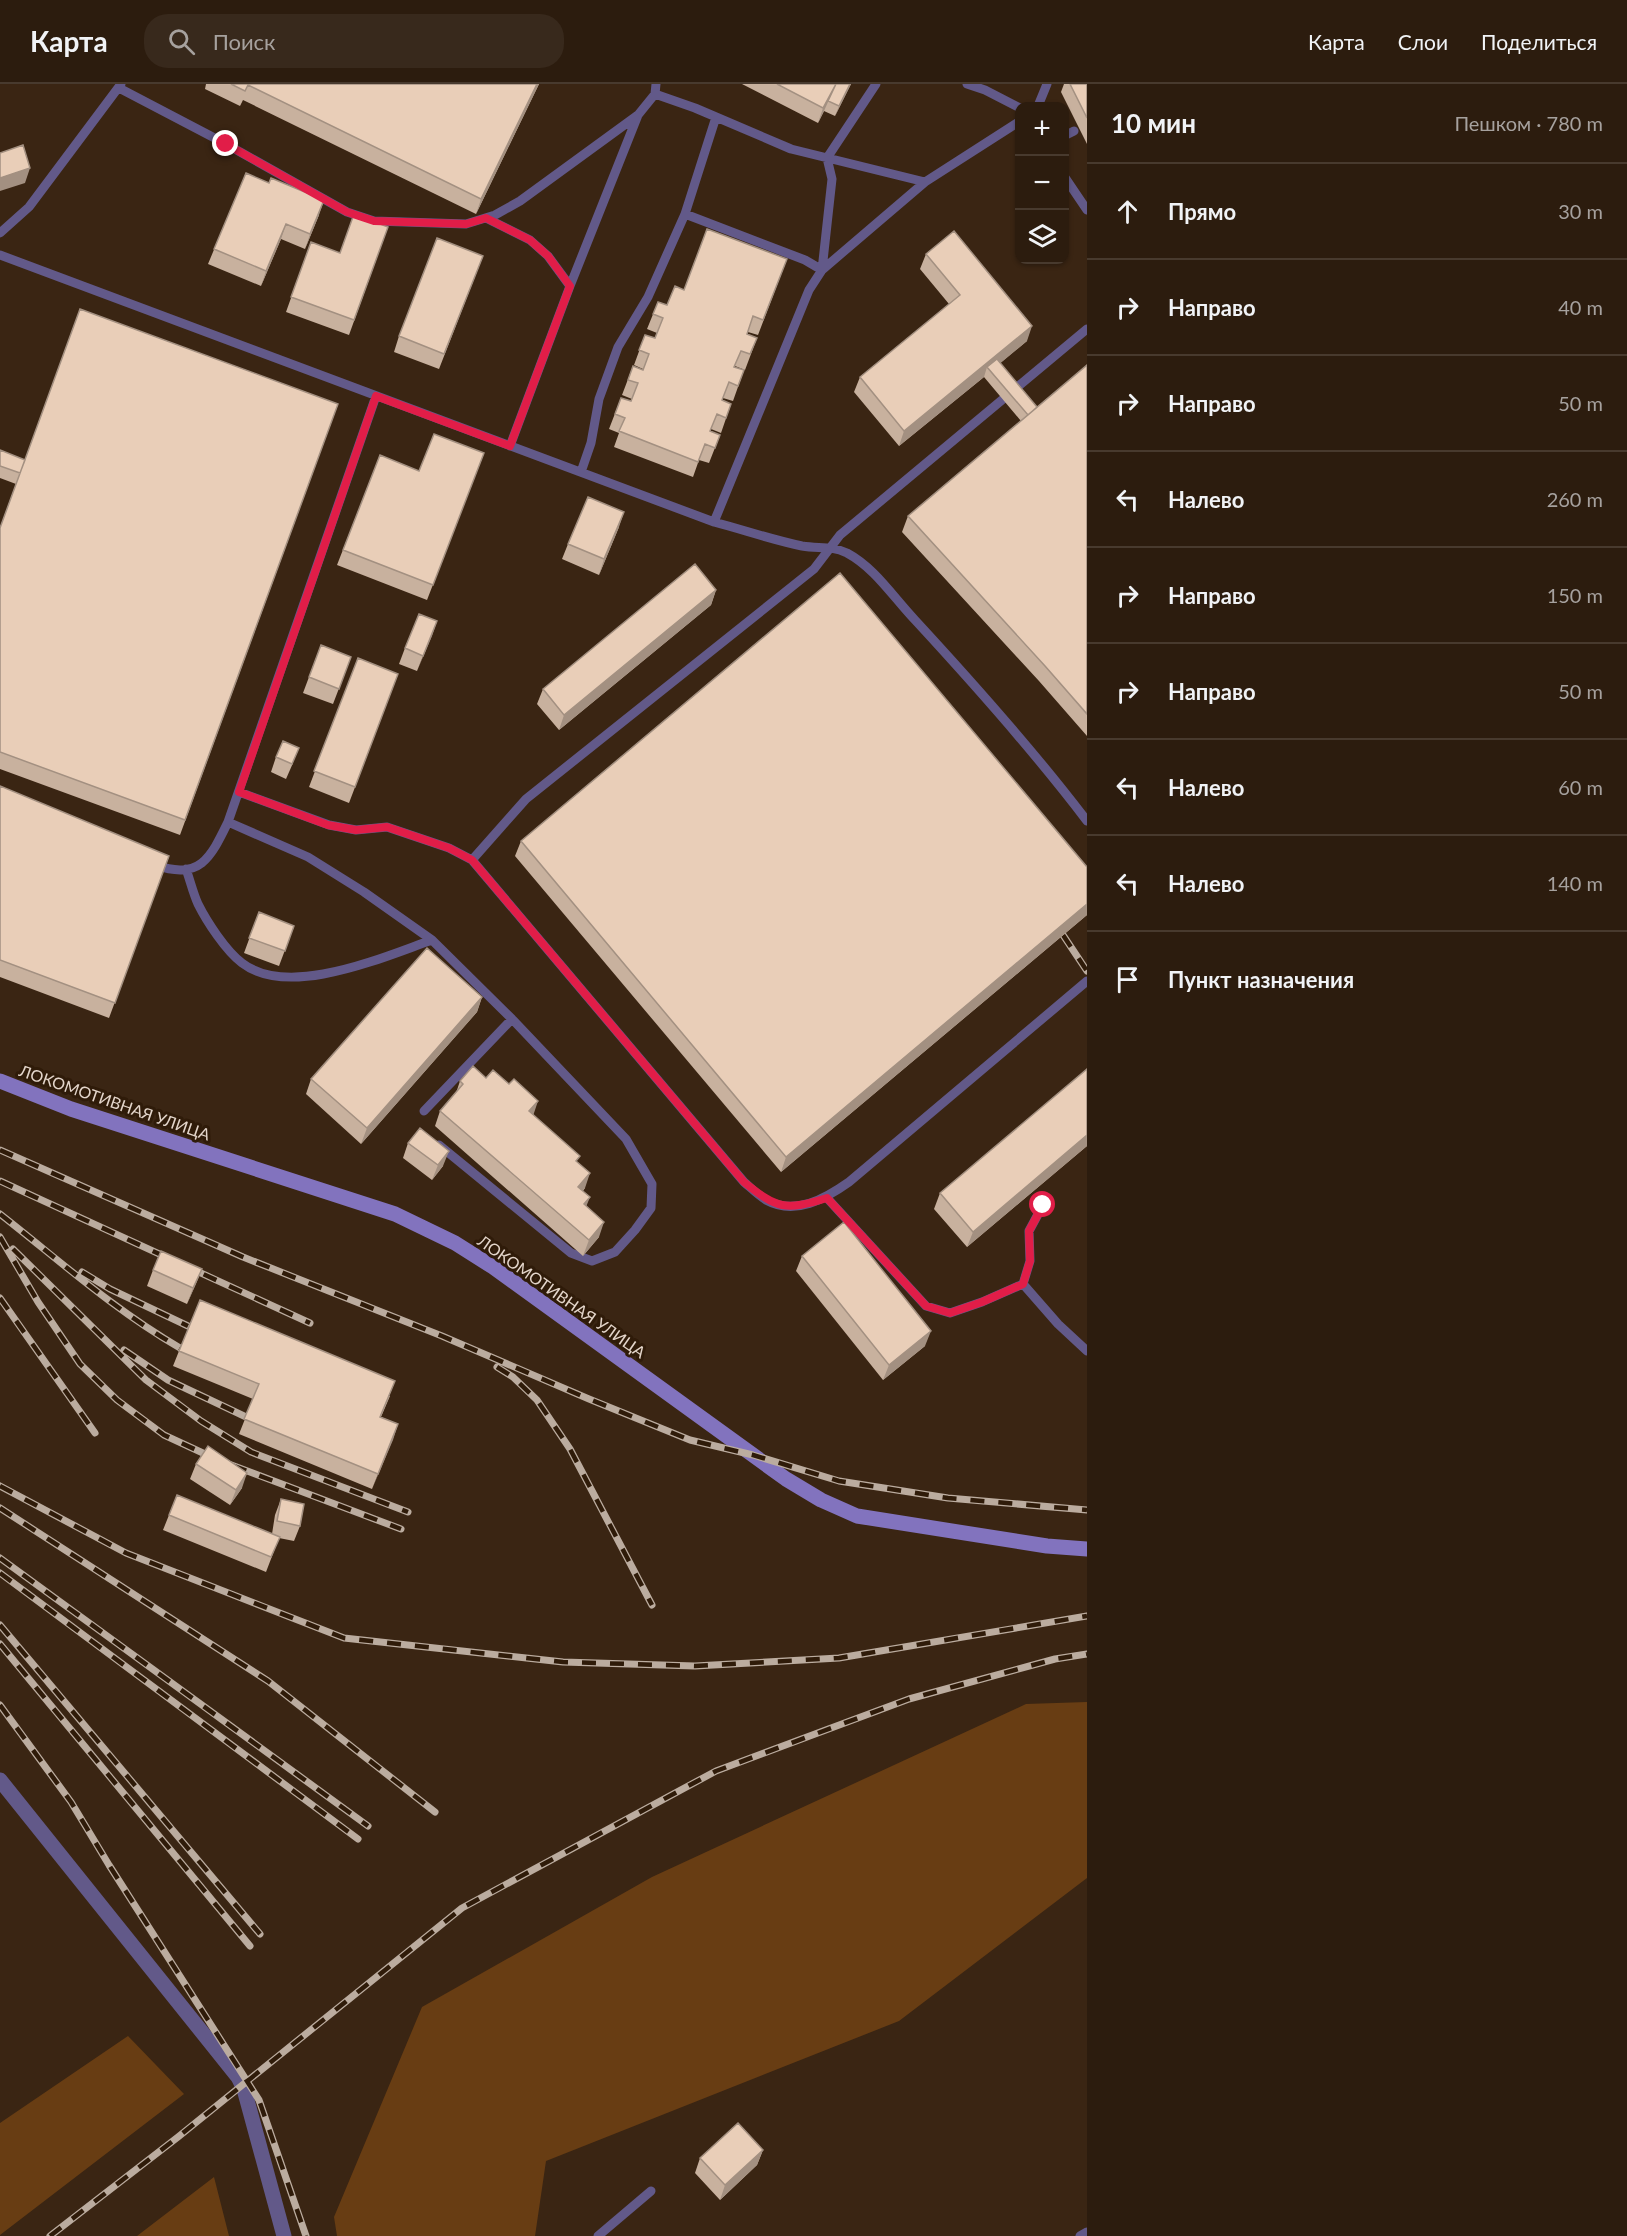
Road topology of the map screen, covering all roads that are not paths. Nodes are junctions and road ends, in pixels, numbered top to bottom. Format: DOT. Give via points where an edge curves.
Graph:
graph roads {
  1 [pos="876,84"];
  2 [pos="967,84"];
  3 [pos="1047,84"];
  4 [pos="120,86"];
  5 [pos="655,89"];
  6 [pos="1040,102"];
  7 [pos="1015,105"];
  8 [pos="638,115"];
  9 [pos="716,117"];
  10 [pos="1015,124"];
  11 [pos="1074,131"];
  12 [pos="1069,134"];
  13 [pos="827,158"];
  14 [pos="925,182"];
  15 [pos="1069,182"];
  16 [pos="1087,210"];
  17 [pos="684,214"];
  18 [pos="486,218"];
  19 [pos="0,233"];
  20 [pos="0,255"];
  21 [pos="822,270"];
  22 [pos="570,286"];
  23 [pos="1087,329"];
  24 [pos="376,396"];
  25 [pos="510,446"];
  26 [pos="581,472"];
  27 [pos="714,522"];
  28 [pos="831,547"];
  29 [pos="239,792"];
  30 [pos="1087,821"];
  31 [pos="228,822"];
  32 [pos="142,858"];
  33 [pos="472,860"];
  34 [pos="186,869"];
  35 [pos="432,940"];
  36 [pos="1087,981"];
  37 [pos="512,1020"];
  38 [pos="0,1081"];
  39 [pos="424,1111"];
  40 [pos="435,1141"];
  41 [pos="827,1198"];
  42 [pos="1043,1205"];
  43 [pos="1023,1284"];
  44 [pos="1087,1351"];
  45 [pos="1087,1549"];
  46 [pos="0,1780"];
  47 [pos="651,2191"];
  48 [pos="1087,2232"];
  49 [pos="284,2236"];
  50 [pos="598,2236"];
  51 [pos="1080,2236"];
  1 -- 13 [label="lane"];
  2 -- 7 [label="lane"];
  3 -- 6 [label="lane"];
  4 -- 18 [label="lane" via="347,212 374,221 466,224"];
  4 -- 19 [label="lane" via="29,207"];
  5 -- 8 [label="lane"];
  5 -- 9 [label="lane"];
  8 -- 18 [label="lane" via="520,201"];
  8 -- 22 [label="lane"];
  9 -- 13 [label="lane" via="791,149"];
  9 -- 17 [label="lane"];
  10 -- 14 [label="lane"];
  11 -- 12 [label="lane"];
  13 -- 14 [label="lane"];
  13 -- 21 [label="lane" via="832,179"];
  14 -- 21 [label="lane"];
  15 -- 16 [label="lane"];
  17 -- 21 [label="lane"];
  17 -- 26 [label="lane" via="648,297 618,347 599,399"];
  18 -- 22 [label="lane" via="530,240 548,256"];
  20 -- 24 [label="lane"];
  21 -- 27 [label="lane" via="809,290"];
  22 -- 25 [label="lane"];
  23 -- 28 [label="lane" via="840,535"];
  24 -- 25 [label="lane"];
  24 -- 29 [label="lane"];
  25 -- 26 [label="lane"];
  26 -- 27 [label="lane"];
  27 -- 28 [label="lane" via="805,547"];
  28 -- 30 [label="lane" via="868,568 968,678"];
  28 -- 33 [label="lane" via="814,569 526,799"];
  29 -- 31 [label="lane"];
  29 -- 33 [label="lane" via="328,825 356,830 387,827"];
  31 -- 34 [label="lane" via="214,852 195,868"];
  31 -- 35 [label="lane" via="308,857"];
  32 -- 34 [label="lane" via="173,871"];
  33 -- 41 [label="lane" via="744,1182 766,1200 786,1206 803,1206"];
  34 -- 35 [label="lane" via="198,904 219,937 242,963 262,974 324,975"];
  35 -- 37 [label="lane"];
  36 -- 41 [label="lane"];
  37 -- 39 [label="lane"];
  37 -- 40 [label="lane" via="626,1138 652,1185 651,1208 615,1252 592,1261 570,1253"];
  38 -- 45 [label="main road, ЛОКОМОТИВНАЯ УЛИЦА" via="71,1109 395,1215 455,1243 494,1267 786,1479 857,1516"];
  41 -- 43 [label="lane" via="926,1306 950,1313"];
  42 -- 43 [label="lane" via="1029,1231 1030,1261"];
  43 -- 44 [label="lane"];
  46 -- 49 [label="street" via="238,2077"];
  47 -- 50 [label="lane"];
  48 -- 51 [label="lane"];
}
